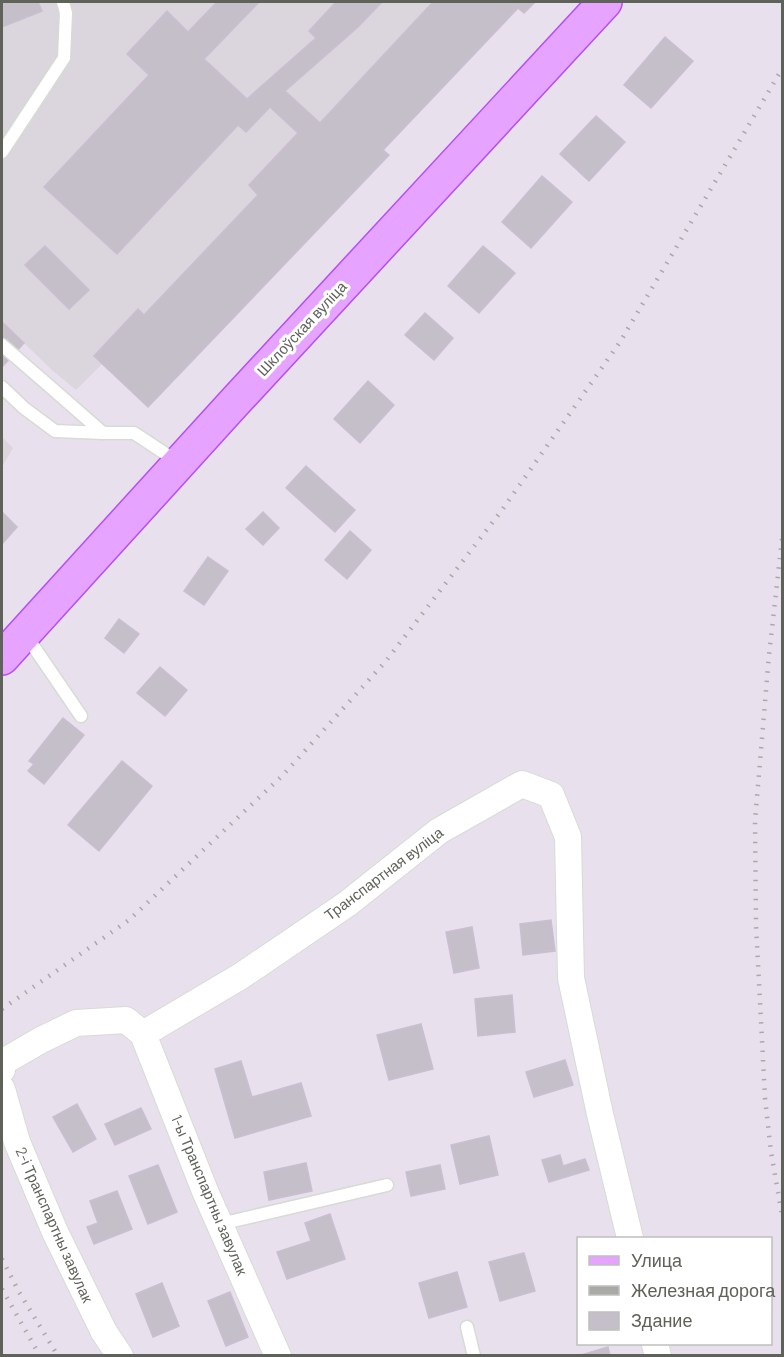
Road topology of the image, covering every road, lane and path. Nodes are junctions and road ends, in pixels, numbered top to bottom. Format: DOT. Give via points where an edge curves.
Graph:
graph roads {
  1 [pos="63,2"];
  2 [pos="605,2"];
  3 [pos="2,152"];
  4 [pos="2,345"];
  5 [pos="2,387"];
  6 [pos="103,433"];
  7 [pos="179,463"];
  8 [pos="24,633"];
  9 [pos="2,658"];
  10 [pos="81,716"];
  11 [pos="143,1034"];
  12 [pos="2,1070"];
  13 [pos="2,1089"];
  14 [pos="387,1185"];
  15 [pos="220,1224"];
  16 [pos="630,1237"];
  17 [pos="467,1327"];
  18 [pos="120,1356"];
  19 [pos="278,1356"];
  20 [pos="474,1356"];
  1 -- 3 [label="lane" via="64,58"];
  2 -- 7 [label="main road, Шклоўская вуліца"];
  4 -- 6 [label="lane"];
  5 -- 6 [label="lane" via="55,431"];
  6 -- 7 [label="lane" via="134,433"];
  7 -- 8 [label="main road, Шклоўская вуліца"];
  8 -- 9 [label="main road, Шклоўская вуліца"];
  8 -- 10 [label="lane"];
  11 -- 12 [label="street" via="126,1020 76,1023 3,1062"];
  11 -- 15 [label="street, 1-ы Транспартны завулак"];
  11 -- 16 [label="street, Транспартная вуліца" via="241,976 347,904 439,831 522,784 551,795 568,837 571,978"];
  13 -- 18 [label="street, 2-і Транспартны завулак" via="17,1142 55,1232 104,1332"];
  14 -- 15 [label="lane"];
  15 -- 19 [label="street, 1-ы Транспартны завулак"];
  17 -- 20 [label="lane"];
}
